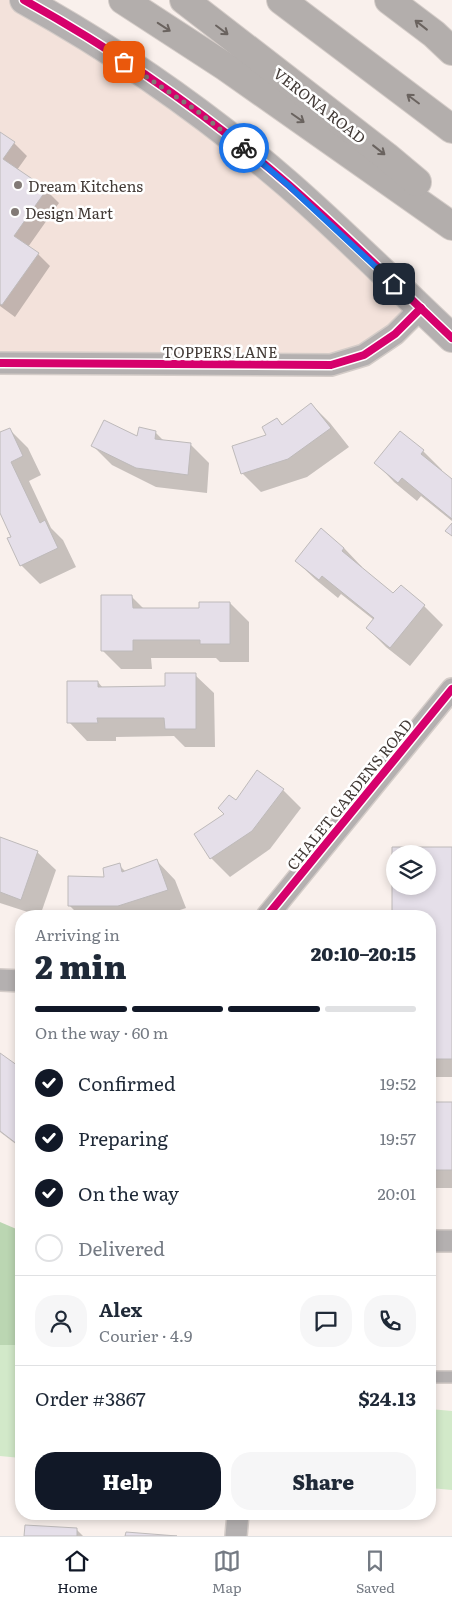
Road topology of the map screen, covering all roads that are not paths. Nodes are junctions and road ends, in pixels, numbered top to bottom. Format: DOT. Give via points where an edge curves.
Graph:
graph roads {
  1 [pos="24,0"];
  2 [pos="123,0"];
  3 [pos="184,0"];
  4 [pos="281,0"];
  5 [pos="389,0"];
  6 [pos="452,51"];
  7 [pos="452,129"];
  8 [pos="452,214"];
  9 [pos="452,226"];
  10 [pos="420,308"];
  11 [pos="452,338"];
  12 [pos="0,363"];
  13 [pos="452,689"];
  14 [pos="272,910"];
  15 [pos="0,980"];
  16 [pos="15,981"];
  17 [pos="436,1241"];
  18 [pos="452,1241"];
  19 [pos="436,1377"];
  20 [pos="452,1377"];
  21 [pos="237,1520"];
  22 [pos="236,1536"];
  1 -- 10 [label="street" via="94,42 210,121 289,186"];
  2 -- 9 [label="highway, one-way" via="226,67"];
  3 -- 8 [label="highway, VERONA ROAD, one-way" via="386,156"];
  7 -- 4 [label="highway, one-way"];
  6 -- 5 [label="highway, one-way"];
  10 -- 11 [label="street"];
  10 -- 12 [label="street, TOPPERS LANE" via="395,334 364,355 331,365"];
  13 -- 14 [label="street, CHALET GARDENS ROAD"];
  15 -- 16 [label="street"];
  17 -- 18 [label="street"];
  19 -- 20 [label="lane"];
  21 -- 22 [label="street"];
}
